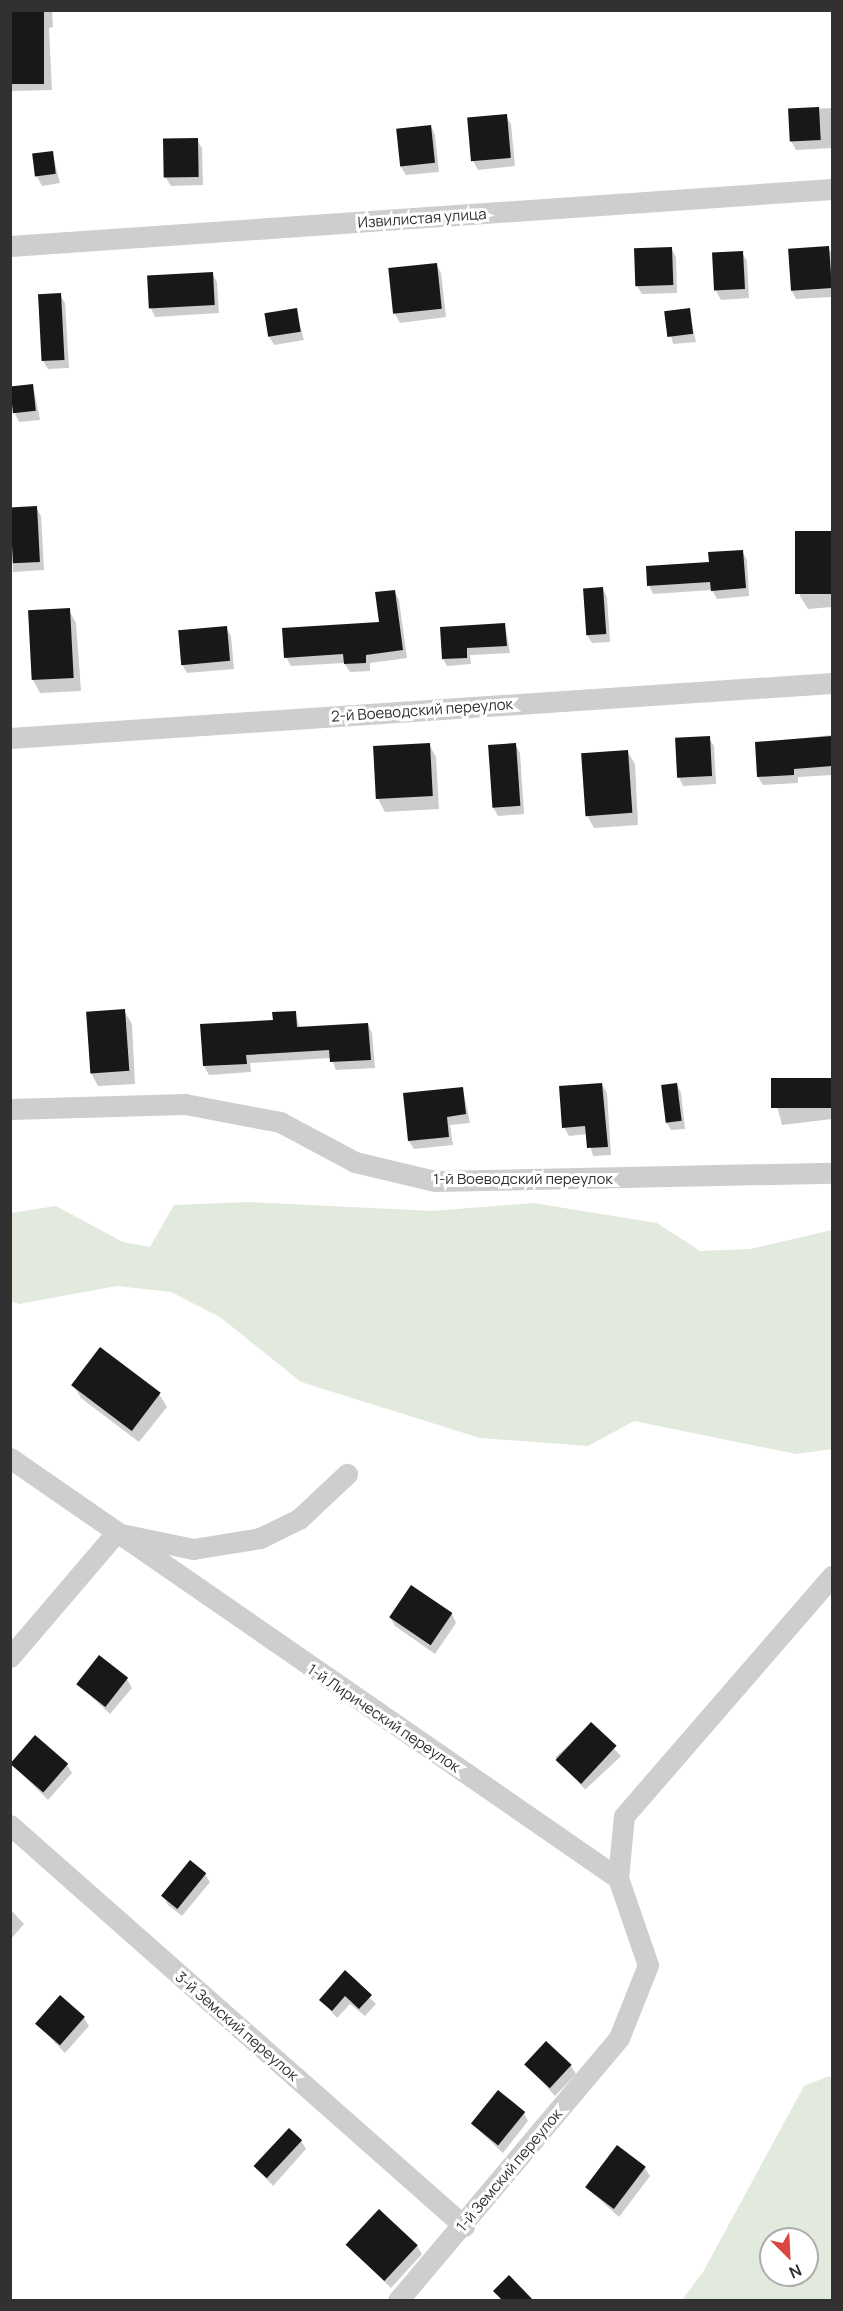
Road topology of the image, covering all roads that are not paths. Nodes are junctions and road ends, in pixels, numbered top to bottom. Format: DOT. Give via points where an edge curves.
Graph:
graph roads {
  1 [pos="832,189"];
  2 [pos="10,246"];
  3 [pos="832,683"];
  4 [pos="10,738"];
  5 [pos="10,1109"];
  6 [pos="832,1173"];
  7 [pos="10,1458"];
  8 [pos="347,1474"];
  9 [pos="116,1533"];
  10 [pos="832,1576"];
  11 [pos="10,1657"];
  12 [pos="10,1825"];
  13 [pos="618,1878"];
  14 [pos="464,2226"];
  15 [pos="398,2301"];
  1 -- 2 [label="street, Извилистая улица"];
  3 -- 4 [label="street, 2-й Воеводский переулок"];
  5 -- 6 [label="street, 1-й Воеводский переулок" via="185,1104 280,1122 355,1162 435,1181"];
  7 -- 9 [label="street, 1-й Лирический переулок"];
  8 -- 9 [label="street" via="299,1519 260,1538 193,1549"];
  9 -- 11 [label="street"];
  9 -- 13 [label="street, 1-й Лирический переулок"];
  10 -- 13 [label="street" via="624,1816"];
  12 -- 14 [label="street, 3-й Земский переулок"];
  13 -- 14 [label="street, 1-й Земский переулок" via="648,1965 619,2038"];
  14 -- 15 [label="street, 1-й Земский переулок"];
}
